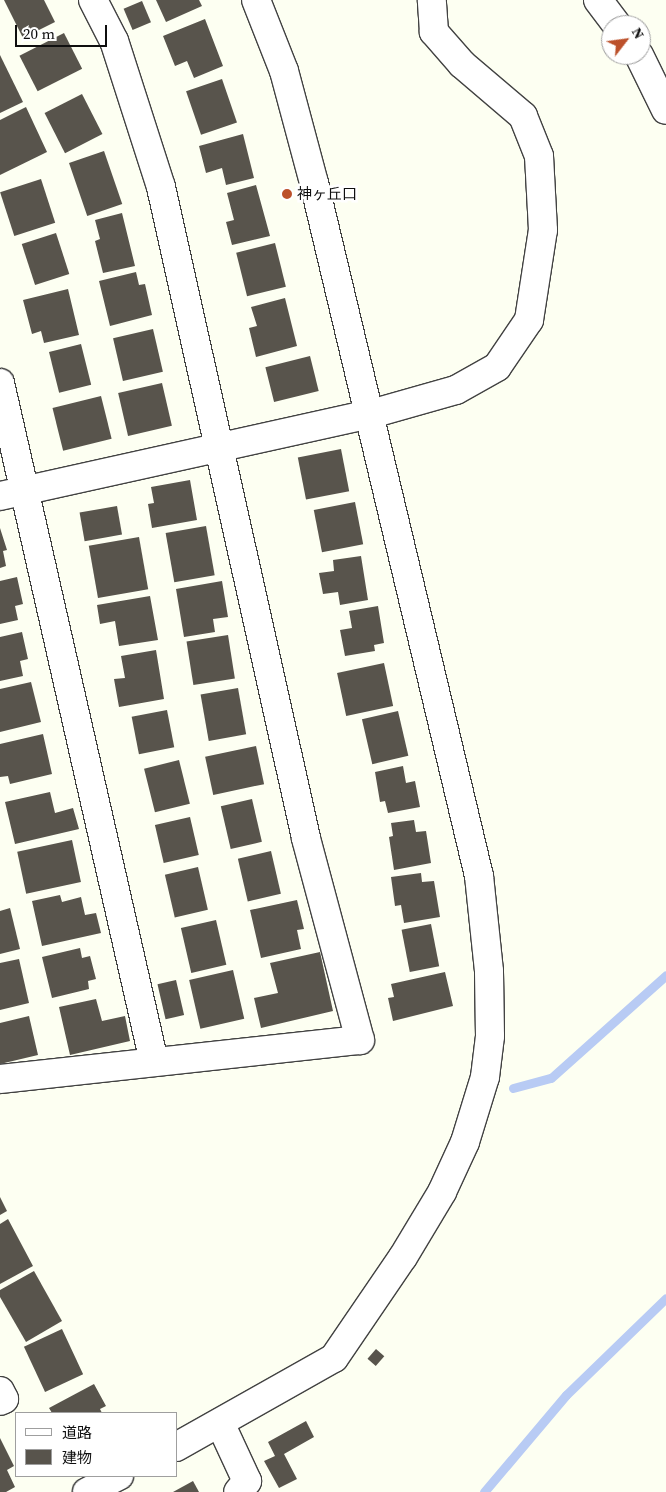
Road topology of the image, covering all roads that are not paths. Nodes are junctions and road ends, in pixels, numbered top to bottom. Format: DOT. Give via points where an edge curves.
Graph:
graph roads {
  1 [pos="93,0"];
  2 [pos="256,0"];
  3 [pos="432,0"];
  4 [pos="598,0"];
  5 [pos="609,15"];
  6 [pos="644,65"];
  7 [pos="666,110"];
  8 [pos="0,384"];
  9 [pos="371,414"];
  10 [pos="220,448"];
  11 [pos="12,494"];
  12 [pos="154,1062"];
  13 [pos="0,1079"];
  14 [pos="0,1391"];
  15 [pos="0,1401"];
  16 [pos="221,1425"];
  17 [pos="178,1446"];
  18 [pos="117,1477"];
  19 [pos="87,1492"];
  20 [pos="238,1492"];
  1 -- 10 [label="street" via="114,41 161,187"];
  2 -- 9 [label="street" via="284,71"];
  3 -- 9 [label="street" via="434,32 462,64 523,116 539,156 543,230 529,320 497,366 456,390"];
  4 -- 5 [label="street"];
  6 -- 7 [label="street"];
  8 -- 11 [label="street"];
  9 -- 10 [label="street"];
  9 -- 16 [label="street" via="479,876 489,971 490,1036 485,1077 465,1142 442,1192 403,1257 334,1358"];
  10 -- 11 [label="street"];
  10 -- 12 [label="street" via="306,838 360,1040"];
  11 -- 12 [label="street"];
  12 -- 13 [label="street"];
  14 -- 15 [label="street" via="4,1399"];
  16 -- 17 [label="street"];
  16 -- 20 [label="street" via="247,1481"];
  18 -- 19 [label="street"];
}
